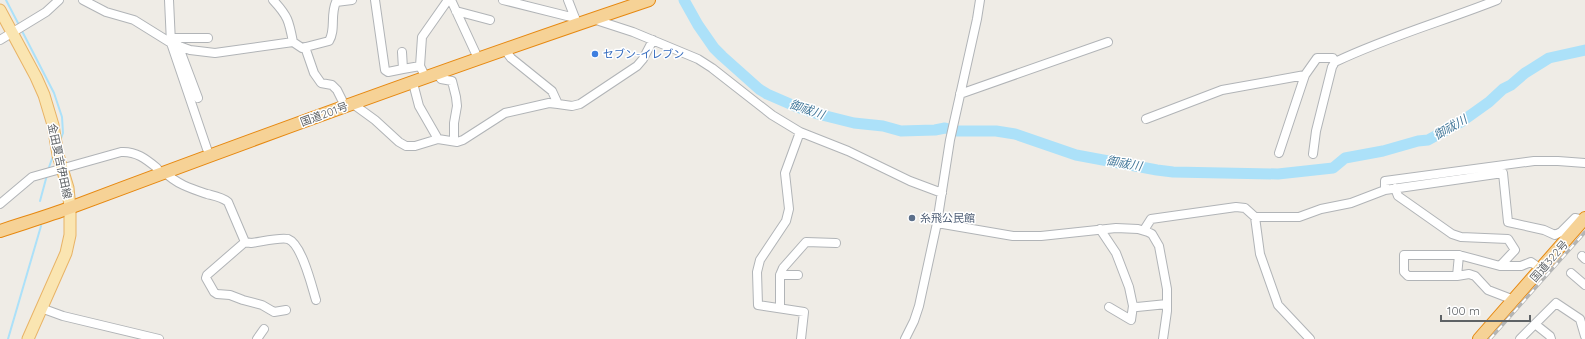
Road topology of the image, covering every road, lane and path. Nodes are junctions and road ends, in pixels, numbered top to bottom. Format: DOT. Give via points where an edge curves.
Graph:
graph roads {
  1 [pos="59,0"];
  2 [pos="83,0"];
  3 [pos="169,0"];
  4 [pos="273,0"];
  5 [pos="352,0"];
  6 [pos="376,0"];
  7 [pos="449,0"];
  8 [pos="503,0"];
  9 [pos="568,0"];
  10 [pos="629,0"];
  11 [pos="649,0"];
  12 [pos="980,0"];
  13 [pos="1497,0"];
  14 [pos="338,1"];
  15 [pos="0,10"];
  16 [pos="456,11"];
  17 [pos="575,18"];
  18 [pos="593,19"];
  19 [pos="490,20"];
  20 [pos="13,32"];
  21 [pos="208,38"];
  22 [pos="0,40"];
  23 [pos="653,40"];
  24 [pos="174,42"];
  25 [pos="293,42"];
  26 [pos="1108,42"];
  27 [pos="304,47"];
  28 [pos="505,50"];
  29 [pos="402,52"];
  30 [pos="476,54"];
  31 [pos="1335,62"];
  32 [pos="403,69"];
  33 [pos="422,69"];
  34 [pos="437,74"];
  35 [pos="1305,75"];
  36 [pos="413,83"];
  37 [pos="960,94"];
  38 [pos="198,98"];
  39 [pos="348,102"];
  40 [pos="558,104"];
  41 [pos="1146,119"];
  42 [pos="800,132"];
  43 [pos="438,140"];
  44 [pos="454,142"];
  45 [pos="207,149"];
  46 [pos="1279,153"];
  47 [pos="1313,154"];
  48 [pos="1585,163"];
  49 [pos="63,169"];
  50 [pos="161,170"];
  51 [pos="1385,186"];
  52 [pos="1395,188"];
  53 [pos="942,193"];
  54 [pos="0,204"];
  55 [pos="70,204"];
  56 [pos="1255,217"];
  57 [pos="1584,219"];
  58 [pos="937,223"];
  59 [pos="0,224"];
  60 [pos="1100,230"];
  61 [pos="1144,230"];
  62 [pos="0,231"];
  63 [pos="245,242"];
  64 [pos="836,243"];
  65 [pos="1459,255"];
  66 [pos="1500,266"];
  67 [pos="1541,269"];
  68 [pos="1571,273"];
  69 [pos="780,275"];
  70 [pos="798,276"];
  71 [pos="1457,276"];
  72 [pos="1585,285"];
  73 [pos="316,300"];
  74 [pos="1514,300"];
  75 [pos="1167,304"];
  76 [pos="1133,306"];
  77 [pos="1109,307"];
  78 [pos="41,308"];
  79 [pos="780,308"];
  80 [pos="286,310"];
  81 [pos="1535,324"];
  82 [pos="264,329"];
  83 [pos="1585,336"];
  84 [pos="1522,338"];
  85 [pos="28,339"];
  86 [pos="159,339"];
  87 [pos="257,339"];
  88 [pos="801,339"];
  89 [pos="905,339"];
  90 [pos="1163,339"];
  91 [pos="1310,339"];
  92 [pos="1479,339"];
  93 [pos="1551,339"];
  1 -- 20 [label="street" via="46,12"];
  2 -- 24 [label="street" via="106,12 134,20"];
  3 -- 24 [label="street"];
  4 -- 25 [label="street" via="289,20"];
  5 -- 14 [label="street"];
  6 -- 32 [label="street" via="385,70 388,72"];
  7 -- 16 [label="street"];
  7 -- 33 [label="street" via="422,37"];
  8 -- 17 [label="street"];
  9 -- 17 [label="street"];
  10 -- 17 [label="highway, 国道201号"];
  11 -- 18 [label="highway, 国道201号"];
  12 -- 37 [label="street"];
  13 -- 31 [label="street" via="1405,33"];
  14 -- 27 [label="street" via="333,7 332,36 329,41"];
  15 -- 20 [label="main road, 金田夏吉伊田線"];
  16 -- 19 [label="street"];
  16 -- 30 [label="street"];
  17 -- 30 [label="highway, 国道201号"];
  18 -- 23 [label="street"];
  18 -- 28 [label="highway, 国道201号"];
  20 -- 22 [label="street"];
  20 -- 49 [label="main road, 金田夏吉伊田線" via="44,95"];
  21 -- 24 [label="street"];
  23 -- 40 [label="street" via="643,59 631,70 580,104"];
  23 -- 42 [label="street" via="698,59 772,115"];
  24 -- 25 [label="street" via="190,50 215,53"];
  24 -- 38 [label="street"];
  24 -- 45 [label="street"];
  25 -- 27 [label="street"];
  26 -- 37 [label="street"];
  27 -- 39 [label="street" via="314,73 321,83 332,86"];
  28 -- 34 [label="highway, 国道201号"];
  28 -- 40 [label="street" via="511,58 552,91"];
  29 -- 32 [label="street"];
  30 -- 33 [label="highway, 国道201号"];
  31 -- 35 [label="street" via="1333,58 1317,58"];
  31 -- 47 [label="street" via="1316,131"];
  32 -- 33 [label="street"];
  33 -- 39 [label="highway, 国道201号"];
  34 -- 36 [label="highway, 国道201号"];
  34 -- 44 [label="street" via="441,79 452,80 456,97"];
  35 -- 41 [label="street" via="1222,90"];
  35 -- 46 [label="street"];
  36 -- 39 [label="highway, 国道201号"];
  36 -- 43 [label="street" via="419,106"];
  37 -- 53 [label="street"];
  39 -- 43 [label="street" via="406,146"];
  39 -- 45 [label="highway, 国道201号"];
  39 -- 50 [label="highway, 国道201号"];
  40 -- 44 [label="street" via="549,103 505,113 463,140"];
  42 -- 53 [label="street"];
  42 -- 79 [label="street" via="785,173 789,209 786,221 760,260 757,272 758,305"];
  43 -- 44 [label="street"];
  45 -- 50 [label="highway, 国道201号"];
  48 -- 51 [label="street" via="1558,160 1534,162"];
  49 -- 50 [label="street" via="129,152 137,154"];
  49 -- 54 [label="street" via="32,177"];
  49 -- 55 [label="main road, 金田夏吉伊田線"];
  50 -- 55 [label="highway, 国道201号"];
  50 -- 63 [label="street" via="172,179 195,190 228,202"];
  51 -- 52 [label="street"];
  51 -- 56 [label="street" via="1351,203 1320,209 1299,217"];
  52 -- 57 [label="street" via="1503,173 1508,222 1555,235 1575,218"];
  52 -- 66 [label="street" via="1398,196 1452,234 1461,237 1508,239 1515,250"];
  53 -- 58 [label="street"];
  55 -- 59 [label="highway, 国道201号"];
  55 -- 62 [label="highway, 国道201号"];
  55 -- 78 [label="main road, 金田夏吉伊田線" via="70,235 66,253"];
  56 -- 61 [label="street" via="1245,208 1236,207 1151,219"];
  56 -- 91 [label="street" via="1260,254 1278,305"];
  57 -- 67 [label="highway, 国道322号"];
  58 -- 60 [label="street" via="1013,236"];
  58 -- 89 [label="street" via="920,306"];
  60 -- 61 [label="street"];
  60 -- 76 [label="street" via="1116,253"];
  61 -- 75 [label="street" via="1152,234 1159,246 1167,289"];
  63 -- 73 [label="street" via="287,239 293,242 302,256"];
  63 -- 80 [label="street" via="206,275 214,292 262,305 274,312"];
  64 -- 69 [label="street" via="806,242"];
  65 -- 66 [label="street"];
  65 -- 71 [label="street"];
  65 -- 71 [label="street" via="1404,255 1404,272 1408,276"];
  66 -- 67 [label="street" via="1521,266 1531,262"];
  67 -- 74 [label="highway, 国道322号"];
  68 -- 72 [label="street"];
  69 -- 70 [label="street"];
  69 -- 79 [label="street"];
  71 -- 74 [label="street" via="1476,276 1488,290"];
  74 -- 92 [label="highway, 国道322号"];
  75 -- 76 [label="street"];
  75 -- 90 [label="street"];
  76 -- 77 [label="street" via="1131,320"];
  78 -- 85 [label="main road, 金田夏吉伊田線"];
  78 -- 86 [label="street" via="63,316"];
  79 -- 88 [label="street" via="804,312"];
  81 -- 83 [label="street" via="1556,303 1580,319"];
  81 -- 84 [label="street"];
  81 -- 93 [label="street"];
  82 -- 87 [label="street"];
}
